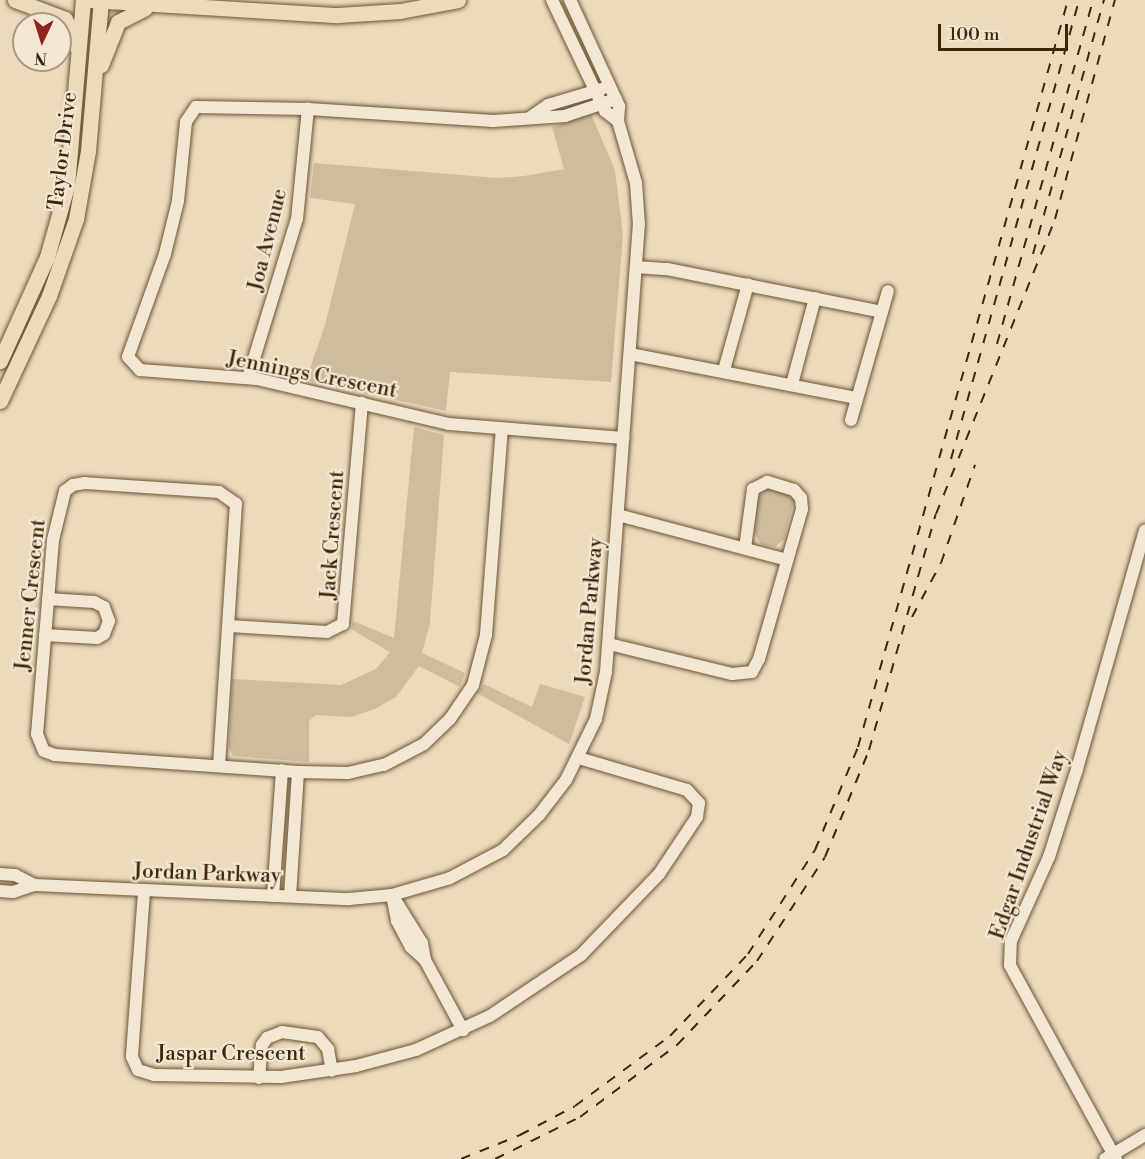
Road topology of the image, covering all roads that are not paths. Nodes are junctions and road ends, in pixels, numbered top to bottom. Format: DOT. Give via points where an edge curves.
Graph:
graph roads {
  1 [pos="15,0"];
  2 [pos="93,0"];
  3 [pos="458,0"];
  4 [pos="552,0"];
  5 [pos="570,0"];
  6 [pos="160,5"];
  7 [pos="80,59"];
  8 [pos="93,85"];
  9 [pos="610,85"];
  10 [pos="595,91"];
  11 [pos="616,99"];
  12 [pos="601,105"];
  13 [pos="308,109"];
  14 [pos="531,117"];
  15 [pos="618,121"];
  16 [pos="636,267"];
  17 [pos="748,284"];
  18 [pos="888,291"];
  19 [pos="815,298"];
  20 [pos="882,312"];
  21 [pos="630,354"];
  22 [pos="0,361"];
  23 [pos="724,370"];
  24 [pos="248,378"];
  25 [pos="792,384"];
  26 [pos="857,398"];
  27 [pos="0,401"];
  28 [pos="362,403"];
  29 [pos="851,420"];
  30 [pos="502,429"];
  31 [pos="624,438"];
  32 [pos="618,515"];
  33 [pos="1145,530"];
  34 [pos="745,548"];
  35 [pos="787,560"];
  36 [pos="48,599"];
  37 [pos="229,626"];
  38 [pos="45,635"];
  39 [pos="609,644"];
  40 [pos="579,758"];
  41 [pos="219,766"];
  42 [pos="282,770"];
  43 [pos="298,772"];
  44 [pos="0,874"];
  45 [pos="35,885"];
  46 [pos="0,891"];
  47 [pos="144,892"];
  48 [pos="273,896"];
  49 [pos="290,896"];
  50 [pos="392,896"];
  51 [pos="463,1030"];
  52 [pos="332,1071"];
  53 [pos="259,1078"];
  54 [pos="1145,1135"];
  55 [pos="1111,1158"];
  1 -- 7 [label="main road" via="65,20 74,34"];
  2 -- 6 [label="main road"];
  2 -- 7 [label="main road, Taylor Drive"];
  2 -- 8 [label="main road, Taylor Drive"];
  3 -- 6 [label="main road" via="400,11 338,15"];
  4 -- 10 [label="street"];
  5 -- 9 [label="street, Jordan Parkway"];
  6 -- 8 [label="main road" via="121,17"];
  7 -- 22 [label="main road, Taylor Drive" via="72,153 58,222"];
  8 -- 27 [label="main road, Taylor Drive" via="83,189 74,228 49,296"];
  9 -- 10 [label="street, Jennings Crescent"];
  9 -- 11 [label="street, Jordan Parkway"];
  10 -- 12 [label="street"];
  10 -- 14 [label="street, Jennings Crescent" via="548,105"];
  11 -- 12 [label="street, Jennings Crescent"];
  11 -- 15 [label="street, Jordan Parkway"];
  12 -- 14 [label="street, Jennings Crescent" via="565,116"];
  12 -- 15 [label="street"];
  13 -- 14 [label="street, Jennings Crescent" via="493,122"];
  13 -- 24 [label="street, Joa Avenue" via="297,219"];
  13 -- 24 [label="street, Jennings Crescent" via="208,105 189,113 171,233 156,287 128,351 129,362 140,370"];
  15 -- 16 [label="street, Jordan Parkway" via="636,183"];
  16 -- 17 [label="street"];
  16 -- 21 [label="street, Jordan Parkway"];
  17 -- 19 [label="street"];
  17 -- 23 [label="street"];
  18 -- 20 [label="street"];
  19 -- 20 [label="street"];
  19 -- 25 [label="street"];
  20 -- 26 [label="street"];
  21 -- 23 [label="street"];
  21 -- 31 [label="street, Jordan Parkway"];
  23 -- 25 [label="street"];
  24 -- 28 [label="street, Jennings Crescent"];
  25 -- 26 [label="street"];
  26 -- 29 [label="street"];
  28 -- 30 [label="street, Jennings Crescent" via="441,423"];
  28 -- 37 [label="street, Jack Crescent" via="344,624 327,632"];
  30 -- 31 [label="street, Jennings Crescent"];
  30 -- 43 [label="street, Jenner Crescent" via="486,635 480,664 466,698 434,736 398,759 348,773"];
  31 -- 32 [label="street, Jordan Parkway"];
  32 -- 34 [label="street"];
  32 -- 39 [label="street, Jordan Parkway"];
  33 -- 55 [label="street, Edgar Industrial Way" via="1049,857 1011,942 1010,965"];
  34 -- 35 [label="street"];
  34 -- 35 [label="street" via="753,489 767,482 788,486 799,494 802,505"];
  35 -- 39 [label="street" via="759,659 748,674 732,674"];
  36 -- 37 [label="street, Jenner Crescent" via="53,540 69,487 85,483 219,492 236,504"];
  36 -- 38 [label="street, Jenner Crescent"];
  36 -- 38 [label="street" via="94,602 104,608 109,621 104,634 97,638"];
  37 -- 41 [label="street, Jenner Crescent"];
  38 -- 41 [label="street, Jenner Crescent" via="37,734 44,751"];
  39 -- 40 [label="street, Jordan Parkway" via="600,705"];
  40 -- 50 [label="street, Jordan Parkway" via="539,814 503,850 442,881"];
  40 -- 51 [label="street, Jaspar Crescent" via="687,790 699,803 698,818 659,874 602,936 539,986"];
  41 -- 42 [label="street, Jenner Crescent"];
  42 -- 43 [label="street, Jenner Crescent"];
  42 -- 48 [label="street"];
  43 -- 49 [label="street"];
  44 -- 45 [label="street, Jordan Parkway" via="15,875"];
  45 -- 46 [label="street, Jordan Parkway" via="14,892"];
  45 -- 47 [label="street, Jordan Parkway"];
  47 -- 48 [label="street, Jordan Parkway"];
  47 -- 53 [label="street, Jaspar Crescent" via="134,1064 145,1074"];
  48 -- 49 [label="street, Jordan Parkway"];
  49 -- 50 [label="street, Jordan Parkway"];
  50 -- 51 [label="street" via="397,921 411,947 425,960"];
  51 -- 52 [label="street, Jaspar Crescent" via="416,1050"];
  52 -- 53 [label="street, Jaspar Crescent"];
  52 -- 53 [label="street" via="328,1049 318,1037 282,1032 262,1045"];
  54 -- 55 [label="street"];
}
